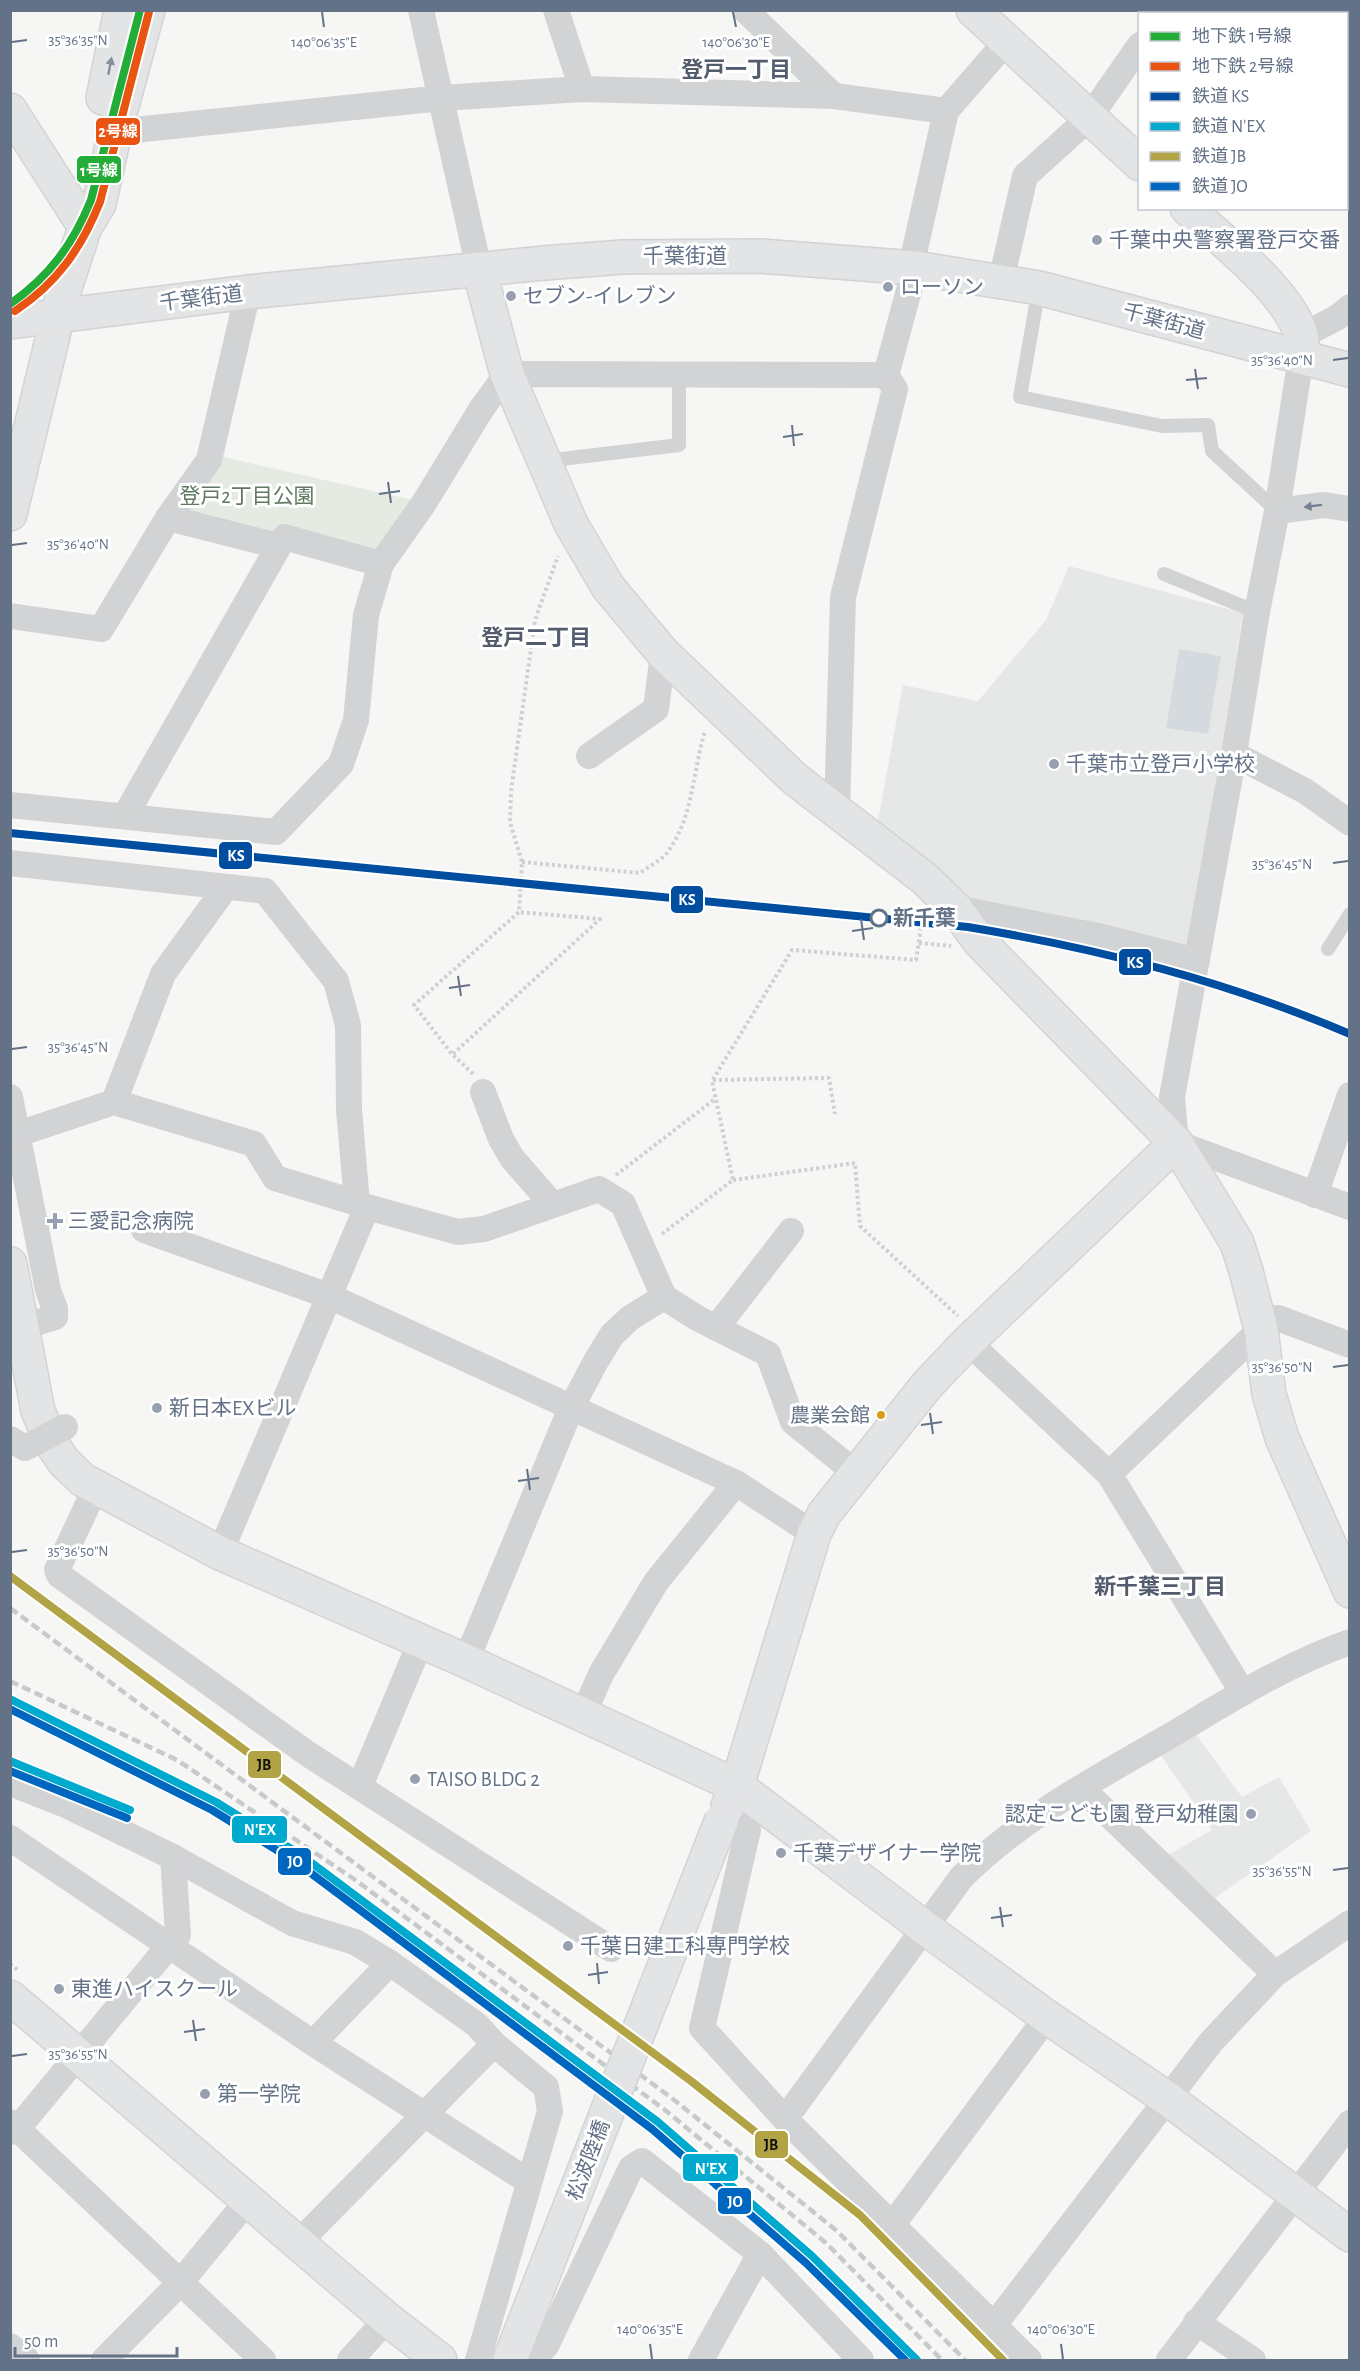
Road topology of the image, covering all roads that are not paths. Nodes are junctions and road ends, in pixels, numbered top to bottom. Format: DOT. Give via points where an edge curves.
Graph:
graph roads {
  1 [pos="121,10"];
  2 [pos="148,10"];
  3 [pos="421,10"];
  4 [pos="556,10"];
  5 [pos="745,10"];
  6 [pos="973,10"];
  7 [pos="1006,42"];
  8 [pos="1138,48"];
  9 [pos="582,89"];
  10 [pos="834,96"];
  11 [pos="442,98"];
  12 [pos="10,110"];
  13 [pos="946,111"];
  14 [pos="1089,118"];
  15 [pos="115,132"];
  16 [pos="1138,162"];
  17 [pos="1189,210"];
  18 [pos="85,227"];
  19 [pos="915,258"];
  20 [pos="477,259"];
  21 [pos="1004,273"];
  22 [pos="1039,288"];
  23 [pos="248,292"];
  24 [pos="10,301"];
  25 [pos="61,305"];
  26 [pos="1350,307"];
  27 [pos="10,322"];
  28 [pos="1302,346"];
  29 [pos="1350,350"];
  30 [pos="1350,370"];
  31 [pos="507,374"];
  32 [pos="680,375"];
  33 [pos="886,375"];
  34 [pos="543,462"];
  35 [pos="15,474"];
  36 [pos="1350,509"];
  37 [pos="1277,511"];
  38 [pos="10,514"];
  39 [pos="168,518"];
  40 [pos="278,546"];
  41 [pos="381,564"];
  42 [pos="1164,574"];
  43 [pos="1257,612"];
  44 [pos="10,615"];
  45 [pos="663,653"];
  46 [pos="1234,754"];
  47 [pos="589,756"];
  48 [pos="10,805"];
  49 [pos="837,812"];
  50 [pos="124,816"];
  51 [pos="1350,823"];
  52 [pos="10,863"];
  53 [pos="226,887"];
  54 [pos="955,908"];
  55 [pos="1350,914"];
  56 [pos="1328,949"];
  57 [pos="1197,962"];
  58 [pos="483,1092"];
  59 [pos="1350,1095"];
  60 [pos="10,1097"];
  61 [pos="114,1102"];
  62 [pos="18,1134"];
  63 [pos="1176,1143"];
  64 [pos="1315,1195"];
  65 [pos="552,1204"];
  66 [pos="362,1205"];
  67 [pos="1350,1207"];
  68 [pos="144,1230"];
  69 [pos="791,1231"];
  70 [pos="10,1264"];
  71 [pos="329,1296"];
  72 [pos="664,1297"];
  73 [pos="14,1328"];
  74 [pos="716,1328"];
  75 [pos="1261,1329"];
  76 [pos="972,1338"];
  77 [pos="1350,1345"];
  78 [pos="571,1408"];
  79 [pos="65,1427"];
  80 [pos="10,1439"];
  81 [pos="857,1474"];
  82 [pos="1109,1474"];
  83 [pos="736,1483"];
  84 [pos="96,1487"];
  85 [pos="814,1534"];
  86 [pos="220,1553"];
  87 [pos="1350,1591"];
  88 [pos="421,1641"];
  89 [pos="1350,1642"];
  90 [pos="466,1661"];
  91 [pos="1243,1693"];
  92 [pos="583,1715"];
  93 [pos="10,1782"];
  94 [pos="360,1786"];
  95 [pos="737,1786"];
  96 [pos="1081,1788"];
  97 [pos="10,1838"];
  98 [pos="173,1857"];
  99 [pos="1350,1923"];
  100 [pos="925,1928"];
  101 [pos="169,1945"];
  102 [pos="611,1949"];
  103 [pos="390,1963"];
  104 [pos="1275,1974"];
  105 [pos="10,1997"];
  106 [pos="1047,2017"];
  107 [pos="313,2043"];
  108 [pos="494,2044"];
  109 [pos="78,2055"];
  110 [pos="1168,2099"];
  111 [pos="426,2114"];
  112 [pos="785,2119"];
  113 [pos="1350,2123"];
  114 [pos="13,2128"];
  115 [pos="528,2181"];
  116 [pos="1296,2195"];
  117 [pos="248,2200"];
  118 [pos="893,2224"];
  119 [pos="1350,2235"];
  120 [pos="298,2243"];
  121 [pos="760,2254"];
  122 [pos="180,2283"];
  123 [pos="387,2319"];
  124 [pos="1197,2322"];
  125 [pos="995,2324"];
  126 [pos="10,2346"];
  127 [pos="514,2349"];
  128 [pos="852,2357"];
  129 [pos="27,2361"];
  130 [pos="104,2361"];
  131 [pos="263,2361"];
  132 [pos="350,2361"];
  133 [pos="440,2361"];
  134 [pos="478,2361"];
  135 [pos="701,2361"];
  136 [pos="1029,2361"];
  137 [pos="1169,2361"];
  138 [pos="1253,2361"];
  18 -- 1 [label="main road, one-way" via="82,203"];
  2 -- 15 [label="main road"];
  3 -- 11 [label="street"];
  4 -- 9 [label="street"];
  5 -- 10 [label="street"];
  6 -- 7 [label="main road"];
  7 -- 13 [label="street"];
  7 -- 14 [label="main road"];
  8 -- 14 [label="street"];
  9 -- 10 [label="street"];
  9 -- 11 [label="street"];
  10 -- 13 [label="street"];
  11 -- 15 [label="street"];
  11 -- 20 [label="street"];
  12 -- 18 [label="main road"];
  13 -- 19 [label="street"];
  14 -- 16 [label="main road"];
  14 -- 21 [label="street" via="1025,176"];
  15 -- 18 [label="main road" via="99,204"];
  17 -- 28 [label="main road" via="1275,291 1292,314"];
  18 -- 25 [label="main road"];
  19 -- 20 [label="main road, 千葉街道" via="774,238 650,235"];
  19 -- 21 [label="main road, 千葉街道"];
  19 -- 33 [label="street"];
  20 -- 23 [label="main road, 千葉街道"];
  20 -- 25 [label="main road, 千葉街道"];
  20 -- 31 [label="main road"];
  21 -- 22 [label="main road, 千葉街道"];
  21 -- 28 [label="main road, 千葉街道" via="1092,283"];
  22 -- 28 [label="main road, 千葉街道"];
  22 -- 37 [label="lane" via="1020,397 1162,426 1208,425 1212,451"];
  23 -- 25 [label="main road, 千葉街道"];
  23 -- 39 [label="street" via="209,460"];
  24 -- 25 [label="main road, 千葉街道"];
  25 -- 27 [label="main road, 千葉街道"];
  25 -- 35 [label="main road"];
  26 -- 28 [label="street"];
  28 -- 29 [label="main road, 千葉街道"];
  28 -- 30 [label="main road, 千葉街道"];
  28 -- 37 [label="street"];
  31 -- 32 [label="street"];
  31 -- 34 [label="main road"];
  31 -- 41 [label="street"];
  32 -- 33 [label="street"];
  32 -- 34 [label="lane" via="679,445"];
  33 -- 49 [label="street" via="895,389 843,597"];
  34 -- 45 [label="main road" via="570,521 608,587"];
  35 -- 38 [label="main road"];
  36 -- 37 [label="street, one-way" via="1324,505"];
  37 -- 43 [label="street"];
  39 -- 40 [label="street"];
  39 -- 44 [label="street" via="101,629"];
  40 -- 41 [label="street" via="284,537"];
  40 -- 50 [label="street"];
  41 -- 50 [label="street" via="366,615 356,720 341,764 276,832"];
  42 -- 43 [label="lane"];
  43 -- 46 [label="street"];
  45 -- 47 [label="street" via="656,709"];
  45 -- 49 [label="main road" via="795,779"];
  46 -- 51 [label="street" via="1305,791"];
  46 -- 57 [label="street"];
  48 -- 50 [label="street"];
  49 -- 54 [label="main road" via="928,881"];
  52 -- 53 [label="street"];
  53 -- 61 [label="street" via="163,974"];
  53 -- 66 [label="street" via="265,891 336,981 348,1025 349,1110"];
  54 -- 57 [label="street" via="1103,937"];
  54 -- 63 [label="main road" via="980,942"];
  55 -- 56 [label="lane"];
  57 -- 63 [label="street" via="1172,1097"];
  58 -- 65 [label="street" via="512,1158"];
  59 -- 64 [label="street"];
  60 -- 62 [label="street"];
  61 -- 62 [label="street"];
  61 -- 66 [label="street" via="254,1144 275,1178"];
  62 -- 73 [label="street" via="55,1317"];
  63 -- 64 [label="street"];
  63 -- 75 [label="main road" via="1237,1243"];
  63 -- 76 [label="main road, 松波陸橋"];
  64 -- 67 [label="street"];
  65 -- 66 [label="street" via="484,1229 458,1232"];
  65 -- 72 [label="street" via="599,1189 623,1204"];
  66 -- 71 [label="street"];
  68 -- 71 [label="street"];
  69 -- 74 [label="street"];
  70 -- 73 [label="main road"];
  71 -- 78 [label="street"];
  71 -- 86 [label="street"];
  72 -- 74 [label="street"];
  72 -- 78 [label="street" via="630,1318 612,1335"];
  73 -- 84 [label="main road" via="38,1411 52,1444 64,1462"];
  74 -- 81 [label="street" via="768,1354 793,1422"];
  75 -- 77 [label="street" via="1278,1318"];
  75 -- 82 [label="street"];
  75 -- 87 [label="main road" via="1269,1394 1282,1438"];
  76 -- 81 [label="main road, 松波陸橋" via="928,1384"];
  76 -- 82 [label="street"];
  78 -- 83 [label="street"];
  78 -- 90 [label="street"];
  79 -- 80 [label="street, bridge" via="25,1448"];
  81 -- 85 [label="main road, 松波陸橋" via="838,1494"];
  82 -- 91 [label="street"];
  83 -- 85 [label="street"];
  83 -- 92 [label="street" via="656,1582 601,1674"];
  84 -- 86 [label="main road"];
  84 -- 94 [label="street" via="57,1570 59,1575 308,1754"];
  85 -- 95 [label="main road, 松波陸橋"];
  86 -- 88 [label="main road"];
  88 -- 90 [label="main road"];
  88 -- 94 [label="street"];
  89 -- 91 [label="street" via="1282,1669"];
  90 -- 92 [label="main road"];
  91 -- 96 [label="street"];
  92 -- 95 [label="main road"];
  93 -- 98 [label="street"];
  94 -- 102 [label="street"];
  95 -- 100 [label="main road"];
  95 -- 112 [label="street" via="746,1809 747,1830 702,2028"];
  95 -- 127 [label="main road, 松波陸橋, bridge"];
  96 -- 100 [label="street" via="989,1850 961,1878"];
  96 -- 104 [label="street"];
  97 -- 101 [label="street"];
  98 -- 101 [label="street" via="177,1935"];
  98 -- 103 [label="street" via="292,1923 355,1942"];
  99 -- 104 [label="street"];
  100 -- 106 [label="main road"];
  100 -- 112 [label="street"];
  101 -- 107 [label="street"];
  101 -- 109 [label="street"];
  103 -- 107 [label="street"];
  103 -- 108 [label="street" via="477,2025"];
  104 -- 110 [label="street" via="1211,2042"];
  105 -- 109 [label="main road"];
  106 -- 110 [label="main road"];
  106 -- 118 [label="street"];
  107 -- 111 [label="street"];
  108 -- 111 [label="street"];
  108 -- 115 [label="street" via="546,2087 550,2111"];
  109 -- 114 [label="street"];
  109 -- 117 [label="main road"];
  110 -- 116 [label="main road"];
  110 -- 125 [label="street"];
  111 -- 115 [label="street"];
  111 -- 120 [label="street"];
  112 -- 118 [label="street"];
  113 -- 116 [label="street"];
  114 -- 122 [label="street"];
  115 -- 134 [label="street"];
  116 -- 119 [label="main road"];
  116 -- 124 [label="street"];
  117 -- 120 [label="main road"];
  117 -- 122 [label="street"];
  118 -- 125 [label="street"];
  120 -- 123 [label="main road"];
  121 -- 127 [label="street" via="642,2161 631,2169 546,2346 536,2354"];
  121 -- 128 [label="street"];
  121 -- 135 [label="street"];
  122 -- 130 [label="street"];
  122 -- 131 [label="street"];
  123 -- 132 [label="street"];
  123 -- 133 [label="main road"];
  124 -- 137 [label="street"];
  124 -- 138 [label="street"];
  125 -- 136 [label="street"];
  126 -- 129 [label="street"];
}
